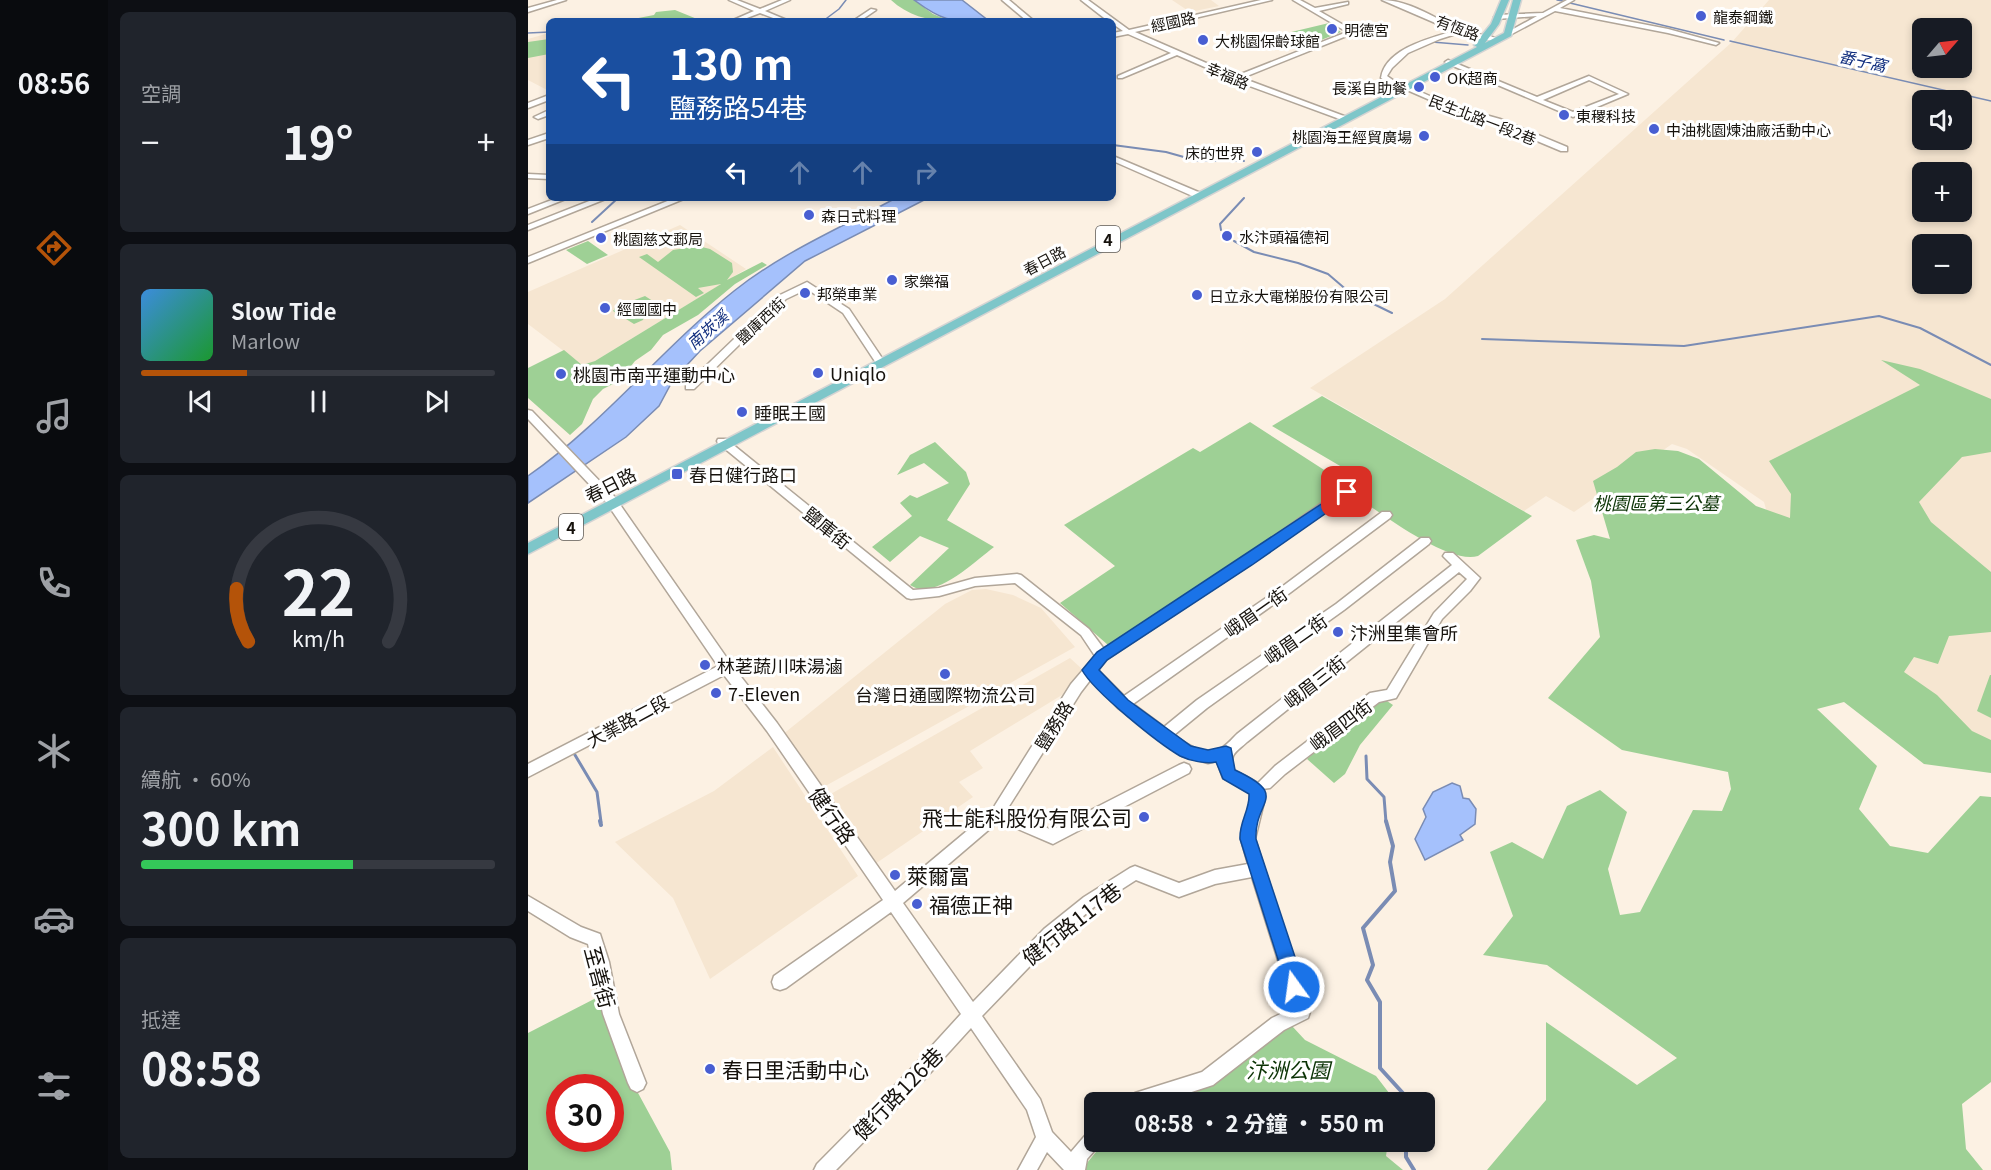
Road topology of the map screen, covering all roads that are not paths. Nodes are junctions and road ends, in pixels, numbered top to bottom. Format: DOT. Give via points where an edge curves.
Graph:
graph roads {
  1 [pos="551,0"];
  2 [pos="563,0"];
  3 [pos="732,0"];
  4 [pos="788,0"];
  5 [pos="1005,0"];
  6 [pos="1256,0"];
  7 [pos="1269,0"];
  8 [pos="1296,0"];
  9 [pos="1385,0"];
  10 [pos="1498,0"];
  11 [pos="1505,0"];
  12 [pos="1511,0"];
  13 [pos="1517,0"];
  14 [pos="1571,0"];
  15 [pos="1084,1"];
  16 [pos="1346,3"];
  17 [pos="528,8"];
  18 [pos="1554,9"];
  19 [pos="873,10"];
  20 [pos="1314,10"];
  21 [pos="760,11"];
  22 [pos="1545,13"];
  23 [pos="1506,14"];
  24 [pos="742,18"];
  25 [pos="777,18"];
  26 [pos="861,18"];
  27 [pos="1027,18"];
  28 [pos="1103,18"];
  29 [pos="1109,18"];
  30 [pos="1119,31"];
  31 [pos="1460,31"];
  32 [pos="1495,37"];
  33 [pos="1716,43"];
  34 [pos="1174,54"];
  35 [pos="1451,63"];
  36 [pos="1120,77"];
  37 [pos="1232,79"];
  38 [pos="1404,88"];
  39 [pos="546,98"];
  40 [pos="1538,99"];
  41 [pos="528,106"];
  42 [pos="546,113"];
  43 [pos="538,117"];
  44 [pos="1343,119"];
  45 [pos="546,136"];
  46 [pos="528,143"];
  47 [pos="1564,149"];
  48 [pos="1116,159"];
  49 [pos="528,176"];
  50 [pos="546,177"];
  51 [pos="1197,195"];
  52 [pos="556,201"];
  53 [pos="596,201"];
  54 [pos="662,201"];
  55 [pos="675,201"];
  56 [pos="528,212"];
  57 [pos="528,228"];
  58 [pos="528,255"];
  59 [pos="528,260"];
  60 [pos="880,361"];
  61 [pos="690,387"];
  62 [pos="530,415"];
  63 [pos="724,444"];
  64 [pos="1347,492"];
  65 [pos="609,498"];
  66 [pos="1386,515"];
  67 [pos="528,541"];
  68 [pos="1425,541"];
  69 [pos="528,549"];
  70 [pos="1449,556"];
  71 [pos="1460,565"];
  72 [pos="1102,656"];
  73 [pos="726,668"];
  74 [pos="1090,670"];
  75 [pos="1123,704"];
  76 [pos="1164,735"];
  77 [pos="1226,753"];
  78 [pos="1184,769"];
  79 [pos="528,771"];
  80 [pos="1265,784"];
  81 [pos="997,814"];
  82 [pos="1257,869"];
  83 [pos="893,902"];
  84 [pos="528,903"];
  85 [pos="780,982"];
  86 [pos="971,1015"];
  87 [pos="637,1083"];
  88 [pos="1167,1092"];
  89 [pos="1045,1138"];
  90 [pos="1084,1149"];
  91 [pos="823,1170"];
  92 [pos="1027,1170"];
  93 [pos="1076,1170"];
  1 -- 17 [label="street"];
  2 -- 17 [label="street"];
  3 -- 21 [label="street"];
  4 -- 21 [label="street"];
  5 -- 27 [label="street"];
  6 -- 30 [label="street, 經國路"];
  7 -- 30 [label="street, 經國路"];
  8 -- 20 [label="street"];
  9 -- 31 [label="street, 有恆路"];
  10 -- 23 [label="main road" via="1495,11"];
  11 -- 23 [label="main road"];
  12 -- 23 [label="main road"];
  13 -- 23 [label="main road"];
  14 -- 18 [label="street"];
  15 -- 28 [label="street, 幸福路"];
  15 -- 29 [label="street, 幸福路"];
  16 -- 20 [label="street"];
  18 -- 22 [label="street"];
  18 -- 33 [label="street"];
  19 -- 26 [label="street"];
  20 -- 37 [label="street" via="1352,32"];
  21 -- 24 [label="street"];
  21 -- 25 [label="street"];
  22 -- 23 [label="street"];
  22 -- 32 [label="street"];
  23 -- 32 [label="main road"];
  23 -- 32 [label="main road"];
  30 -- 34 [label="street, 幸福路"];
  31 -- 32 [label="street, 有恆路"];
  31 -- 38 [label="street" via="1425,41 1392,60 1383,77"];
  32 -- 35 [label="main road, 4"];
  34 -- 36 [label="street"];
  34 -- 37 [label="street, 幸福路"];
  35 -- 38 [label="main road, 4"];
  35 -- 40 [label="street"];
  37 -- 44 [label="street, 幸福路"];
  38 -- 44 [label="main road, 春日路 / 4"];
  38 -- 47 [label="street, 民生北路一段2巷"];
  39 -- 41 [label="street"];
  40 -- 40 [label="street" via="1574,115 1625,94 1589,78"];
  42 -- 43 [label="street"];
  44 -- 51 [label="main road, 春日路 / 4"];
  45 -- 46 [label="street"];
  48 -- 51 [label="street"];
  49 -- 50 [label="street"];
  51 -- 60 [label="main road, 春日路 / 4"];
  52 -- 56 [label="street"];
  53 -- 57 [label="street"];
  54 -- 58 [label="street"];
  55 -- 59 [label="street"];
  60 -- 61 [label="street, 鹽庫西街" via="846,311 807,285 783,297"];
  60 -- 63 [label="main road, 春日路 / 4"];
  62 -- 65 [label="street, 健行路"];
  63 -- 65 [label="main road, 春日路 / 4"];
  63 -- 72 [label="street, 鹽庫街" via="911,595 1017,578 1085,632"];
  64 -- 72 [label="street, 鹽務路"];
  65 -- 67 [label="main road, 春日路 / 4"];
  65 -- 69 [label="main road, 春日路 / 4"];
  65 -- 73 [label="street, 健行路"];
  66 -- 75 [label="street, 峨眉一街"];
  68 -- 76 [label="street, 峨眉二街"];
  70 -- 71 [label="street"];
  71 -- 77 [label="street, 峨眉三街"];
  71 -- 80 [label="street, 峨眉四街" via="1474,578 1437,617 1391,694 1375,697"];
  72 -- 74 [label="street, 鹽務路"];
  73 -- 79 [label="street, 大業路二段"];
  73 -- 83 [label="street, 健行路" via="772,727"];
  74 -- 75 [label="street"];
  74 -- 81 [label="street, 鹽務路"];
  75 -- 76 [label="street"];
  76 -- 77 [label="street" via="1193,754 1208,757"];
  77 -- 82 [label="street" via="1228,774 1257,791 1258,804 1247,829"];
  78 -- 81 [label="street" via="1053,837"];
  81 -- 83 [label="street, 鹽務路"];
  82 -- 86 [label="street, 健行路117巷" via="1215,877 1179,890 1135,873 1089,902 1050,934"];
  82 -- 88 [label="street" via="1302,1012 1278,1024 1207,1079"];
  83 -- 85 [label="street, 鹽務路"];
  83 -- 86 [label="street, 健行路"];
  84 -- 87 [label="street, 至善街" via="594,939 611,1014"];
  86 -- 89 [label="street, 健行路" via="1034,1106"];
  86 -- 91 [label="street, 健行路126巷"];
  89 -- 92 [label="street"];
  89 -- 93 [label="street"];
  90 -- 93 [label="street"];
}
